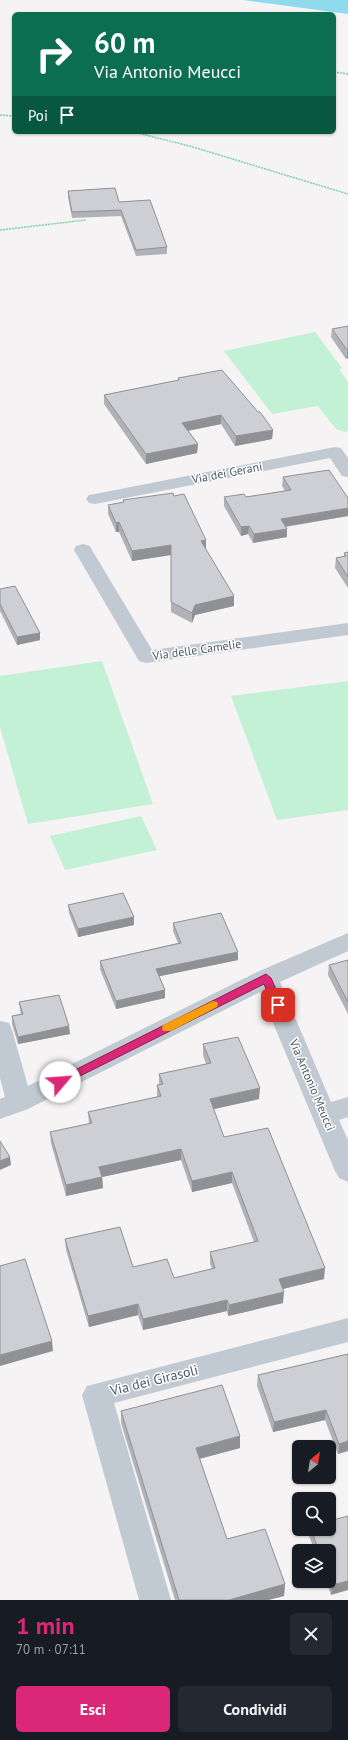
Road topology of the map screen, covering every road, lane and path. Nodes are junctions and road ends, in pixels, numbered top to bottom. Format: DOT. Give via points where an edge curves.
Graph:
graph roads {
  1 [pos="336,72"];
  2 [pos="348,74"];
  3 [pos="0,115"];
  4 [pos="12,116"];
  5 [pos="142,134"];
  6 [pos="348,194"];
  7 [pos="86,220"];
  8 [pos="0,230"];
  9 [pos="348,472"];
  10 [pos="95,499"];
  11 [pos="83,550"];
  12 [pos="348,629"];
  13 [pos="348,941"];
  14 [pos="266,978"];
  15 [pos="0,1030"];
  16 [pos="10,1106"];
  17 [pos="336,1110"];
  18 [pos="348,1171"];
  19 [pos="348,1330"];
  20 [pos="155,1600"];
  1 -- 2 [label="path"];
  3 -- 4 [label="path"];
  5 -- 6 [label="path"];
  7 -- 8 [label="path"];
  9 -- 10 [label="street, Via dei Gerani" via="335,452"];
  11 -- 12 [label="street, Via delle Camelie" via="146,657"];
  13 -- 14 [label="street"];
  14 -- 16 [label="street"];
  14 -- 17 [label="street, Via Antonio Meucci"];
  15 -- 16 [label="street"];
  17 -- 18 [label="street, Via Antonio Meucci"];
  19 -- 20 [label="street, Via dei Girasoli" via="97,1395"];
}
